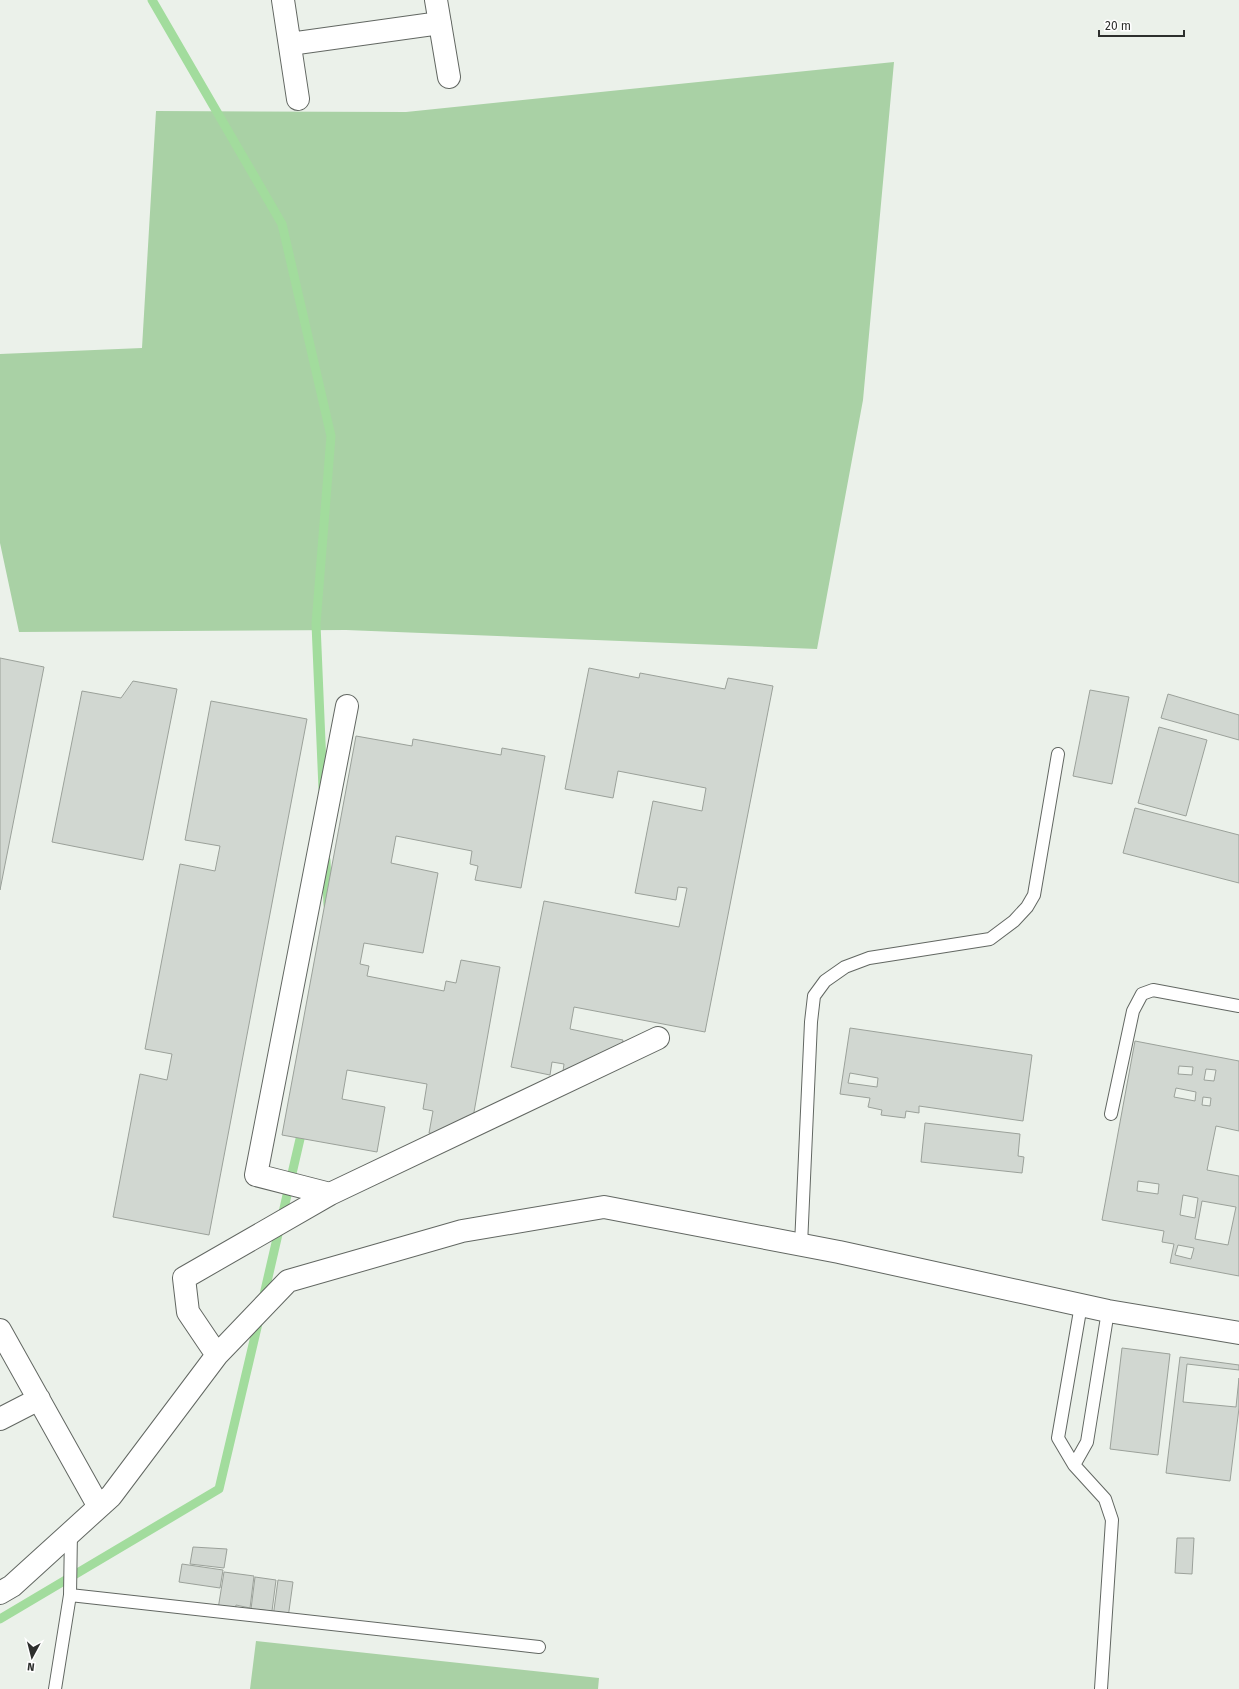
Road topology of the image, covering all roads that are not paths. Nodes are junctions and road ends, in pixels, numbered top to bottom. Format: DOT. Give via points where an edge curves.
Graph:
graph roads {
  1 [pos="283,0"];
  2 [pos="436,0"];
  3 [pos="440,23"];
  4 [pos="290,44"];
  5 [pos="449,77"];
  6 [pos="298,99"];
  7 [pos="347,706"];
  8 [pos="1058,754"];
  9 [pos="1239,1006"];
  10 [pos="658,1038"];
  11 [pos="1112,1114"];
  12 [pos="330,1194"];
  13 [pos="801,1245"];
  14 [pos="1081,1305"];
  15 [pos="1108,1311"];
  16 [pos="0,1330"];
  17 [pos="1239,1333"];
  18 [pos="217,1355"];
  19 [pos="39,1399"];
  20 [pos="0,1419"];
  21 [pos="1074,1465"];
  22 [pos="99,1507"];
  23 [pos="71,1532"];
  24 [pos="0,1593"];
  25 [pos="70,1595"];
  26 [pos="539,1647"];
  27 [pos="55,1685"];
  28 [pos="1101,1689"];
  1 -- 4 [label="street"];
  2 -- 3 [label="street"];
  3 -- 4 [label="street"];
  3 -- 5 [label="street"];
  4 -- 6 [label="street"];
  7 -- 12 [label="street" via="256,1175"];
  8 -- 13 [label="lane" via="1034,895 1014,921 990,939 869,958 845,967 825,981 814,996"];
  9 -- 11 [label="lane" via="1153,990 1142,994 1133,1011"];
  10 -- 12 [label="street"];
  12 -- 18 [label="street" via="184,1278 188,1312"];
  13 -- 14 [label="street"];
  13 -- 18 [label="street" via="604,1206 462,1231 288,1281"];
  14 -- 15 [label="street"];
  14 -- 21 [label="lane" via="1058,1438"];
  15 -- 17 [label="street"];
  15 -- 21 [label="lane" via="1087,1442"];
  16 -- 19 [label="street"];
  18 -- 22 [label="street" via="111,1496"];
  19 -- 20 [label="street"];
  19 -- 22 [label="street"];
  21 -- 28 [label="lane" via="1105,1499 1112,1520"];
  22 -- 23 [label="street"];
  23 -- 24 [label="street" via="12,1586"];
  23 -- 25 [label="lane"];
  25 -- 26 [label="lane"];
  25 -- 27 [label="lane"];
}
